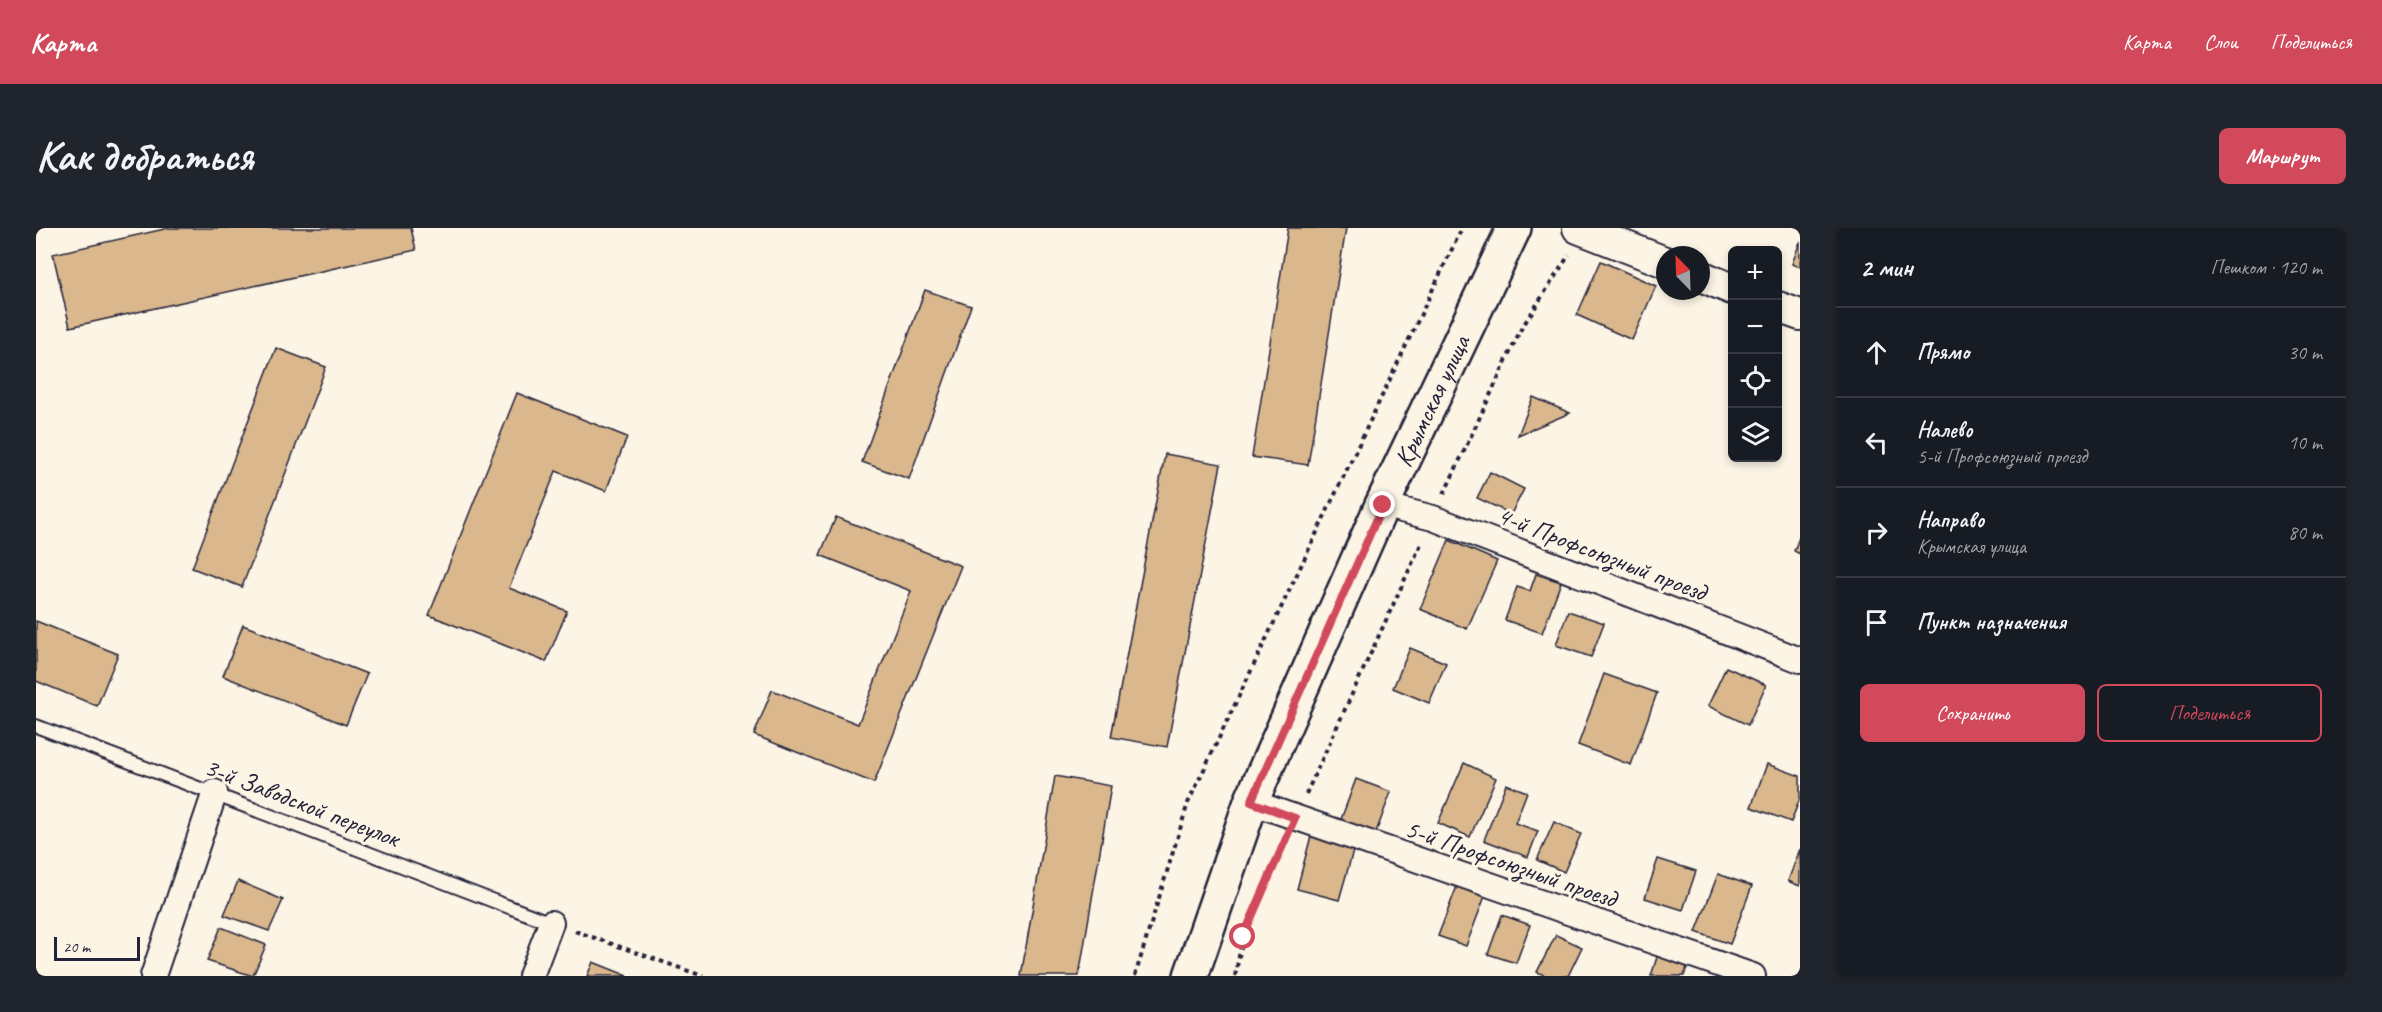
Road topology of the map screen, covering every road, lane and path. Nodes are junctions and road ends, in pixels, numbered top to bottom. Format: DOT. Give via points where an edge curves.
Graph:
graph roads {
  1 [pos="1462,228"];
  2 [pos="1514,228"];
  3 [pos="1573,241"];
  4 [pos="1656,260"];
  5 [pos="1710,280"];
  6 [pos="1728,287"];
  7 [pos="1782,308"];
  8 [pos="1800,315"];
  9 [pos="1383,505"];
  10 [pos="1433,518"];
  11 [pos="1800,660"];
  12 [pos="36,726"];
  13 [pos="215,792"];
  14 [pos="1251,802"];
  15 [pos="1295,818"];
  16 [pos="551,923"];
  17 [pos="153,976"];
  18 [pos="531,976"];
  19 [pos="703,976"];
  20 [pos="1135,976"];
  21 [pos="1191,976"];
  22 [pos="1235,976"];
  23 [pos="1753,976"];
  1 -- 20 [label="path" via="1188,803"];
  2 -- 9 [label="main road, Крымская улица"];
  3 -- 4 [label="street"];
  3 -- 10 [label="path" via="1521,329"];
  5 -- 6 [label="street"];
  7 -- 8 [label="street"];
  9 -- 10 [label="street, 4-й Профсоюзный проезд"];
  9 -- 14 [label="main road, Крымская улица"];
  10 -- 11 [label="street, 4-й Профсоюзный проезд"];
  10 -- 15 [label="path"];
  12 -- 13 [label="lane, 3-й Заводской переулок"];
  13 -- 16 [label="lane, 3-й Заводской переулок"];
  13 -- 17 [label="street"];
  14 -- 15 [label="street, 5-й Профсоюзный проезд"];
  14 -- 21 [label="main road, Крымская улица"];
  15 -- 22 [label="path" via="1243,937"];
  15 -- 23 [label="street, 5-й Профсоюзный проезд"];
  16 -- 18 [label="street"];
  16 -- 19 [label="path"];
}
